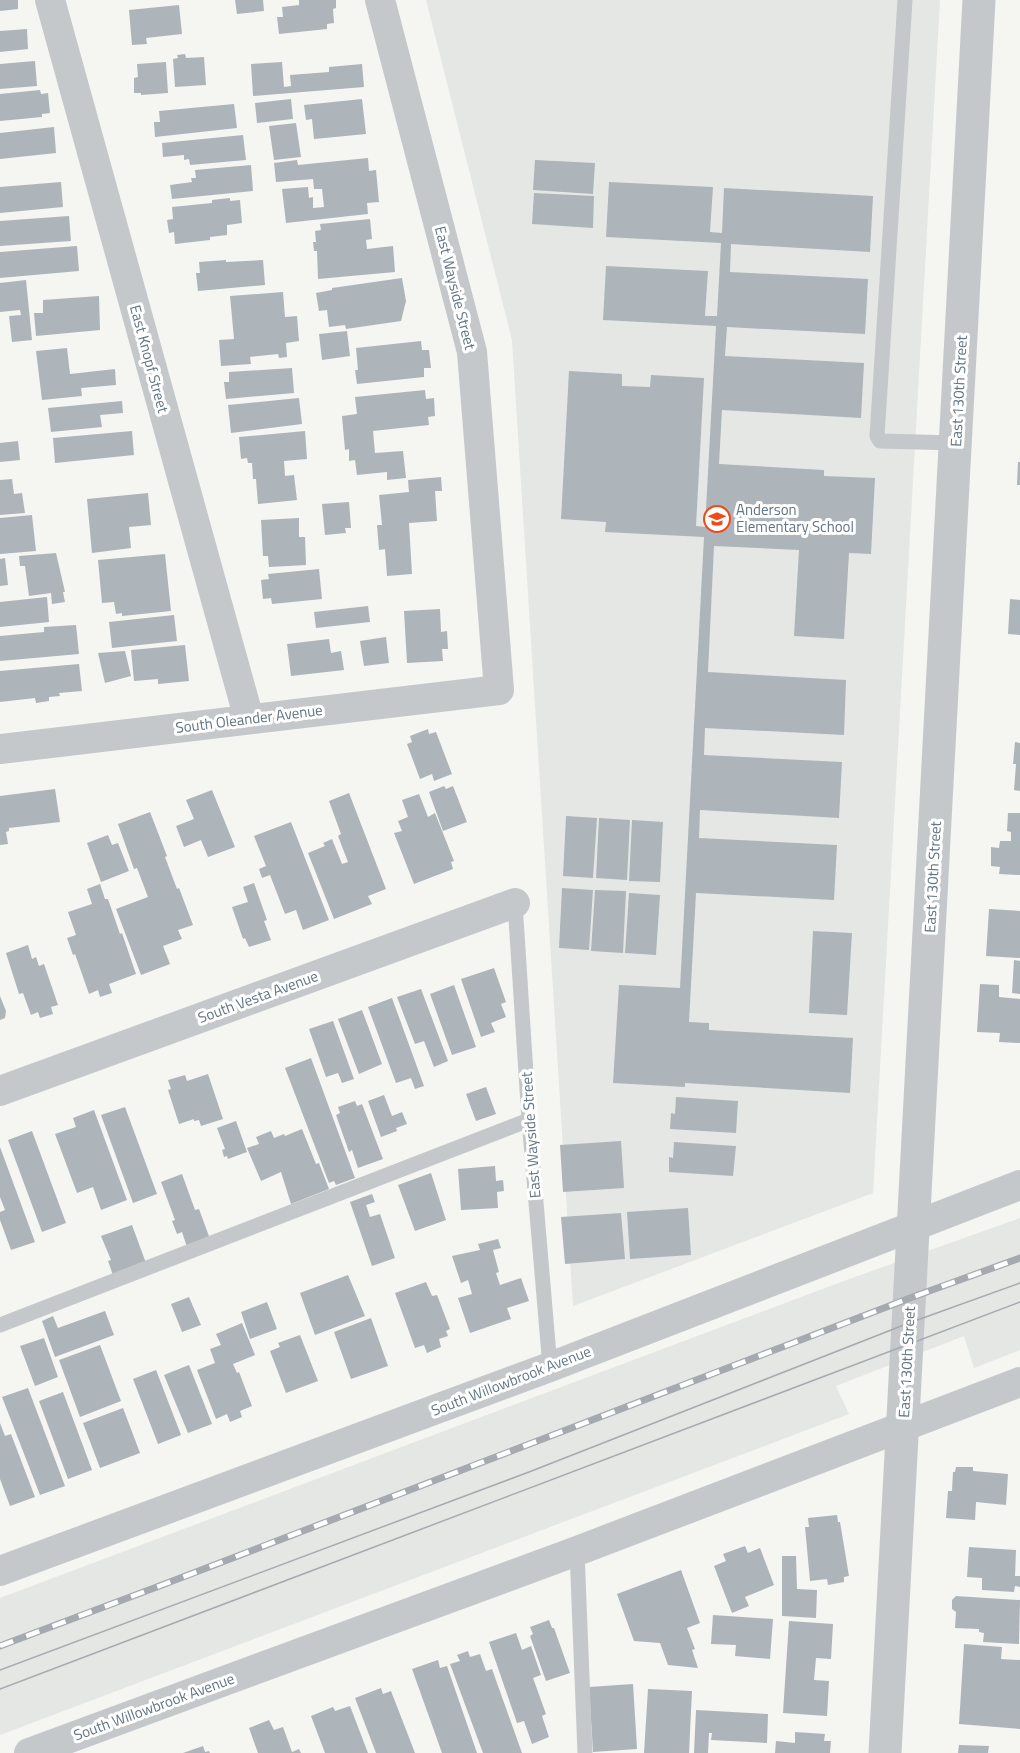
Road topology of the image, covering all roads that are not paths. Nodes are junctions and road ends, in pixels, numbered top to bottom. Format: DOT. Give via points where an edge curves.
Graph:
graph roads {
  1 [pos="50,0"];
  2 [pos="380,0"];
  3 [pos="905,0"];
  4 [pos="979,0"];
  5 [pos="956,443"];
  6 [pos="499,690"];
  7 [pos="249,719"];
  8 [pos="0,749"];
  9 [pos="515,903"];
  10 [pos="0,1091"];
  11 [pos="529,1120"];
  12 [pos="1020,1185"];
  13 [pos="914,1226"];
  14 [pos="0,1325"];
  15 [pos="550,1367"];
  16 [pos="1020,1382"];
  17 [pos="903,1426"];
  18 [pos="577,1551"];
  19 [pos="0,1571"];
  20 [pos="29,1753"];
  21 [pos="585,1753"];
  22 [pos="885,1753"];
  1 -- 7 [label="street, East Knopf Street"];
  2 -- 6 [label="street, East Wayside Street" via="472,352"];
  3 -- 5 [label="lane" via="877,436 880,441"];
  4 -- 5 [label="street, East 130th Street"];
  5 -- 13 [label="street, East 130th Street"];
  6 -- 7 [label="street, South Oleander Avenue"];
  7 -- 8 [label="street, South Oleander Avenue"];
  9 -- 10 [label="street, South Vesta Avenue"];
  9 -- 11 [label="lane, East Wayside Street"];
  11 -- 14 [label="lane"];
  11 -- 15 [label="lane, East Wayside Street"];
  12 -- 13 [label="street, South Willowbrook Avenue"];
  13 -- 15 [label="street, South Willowbrook Avenue"];
  13 -- 17 [label="street, East 130th Street"];
  15 -- 19 [label="street, South Willowbrook Avenue"];
  16 -- 17 [label="street, South Willowbrook Avenue"];
  17 -- 18 [label="street, South Willowbrook Avenue"];
  17 -- 22 [label="street, East 130th Street"];
  18 -- 20 [label="street, South Willowbrook Avenue"];
  18 -- 21 [label="lane"];
}
